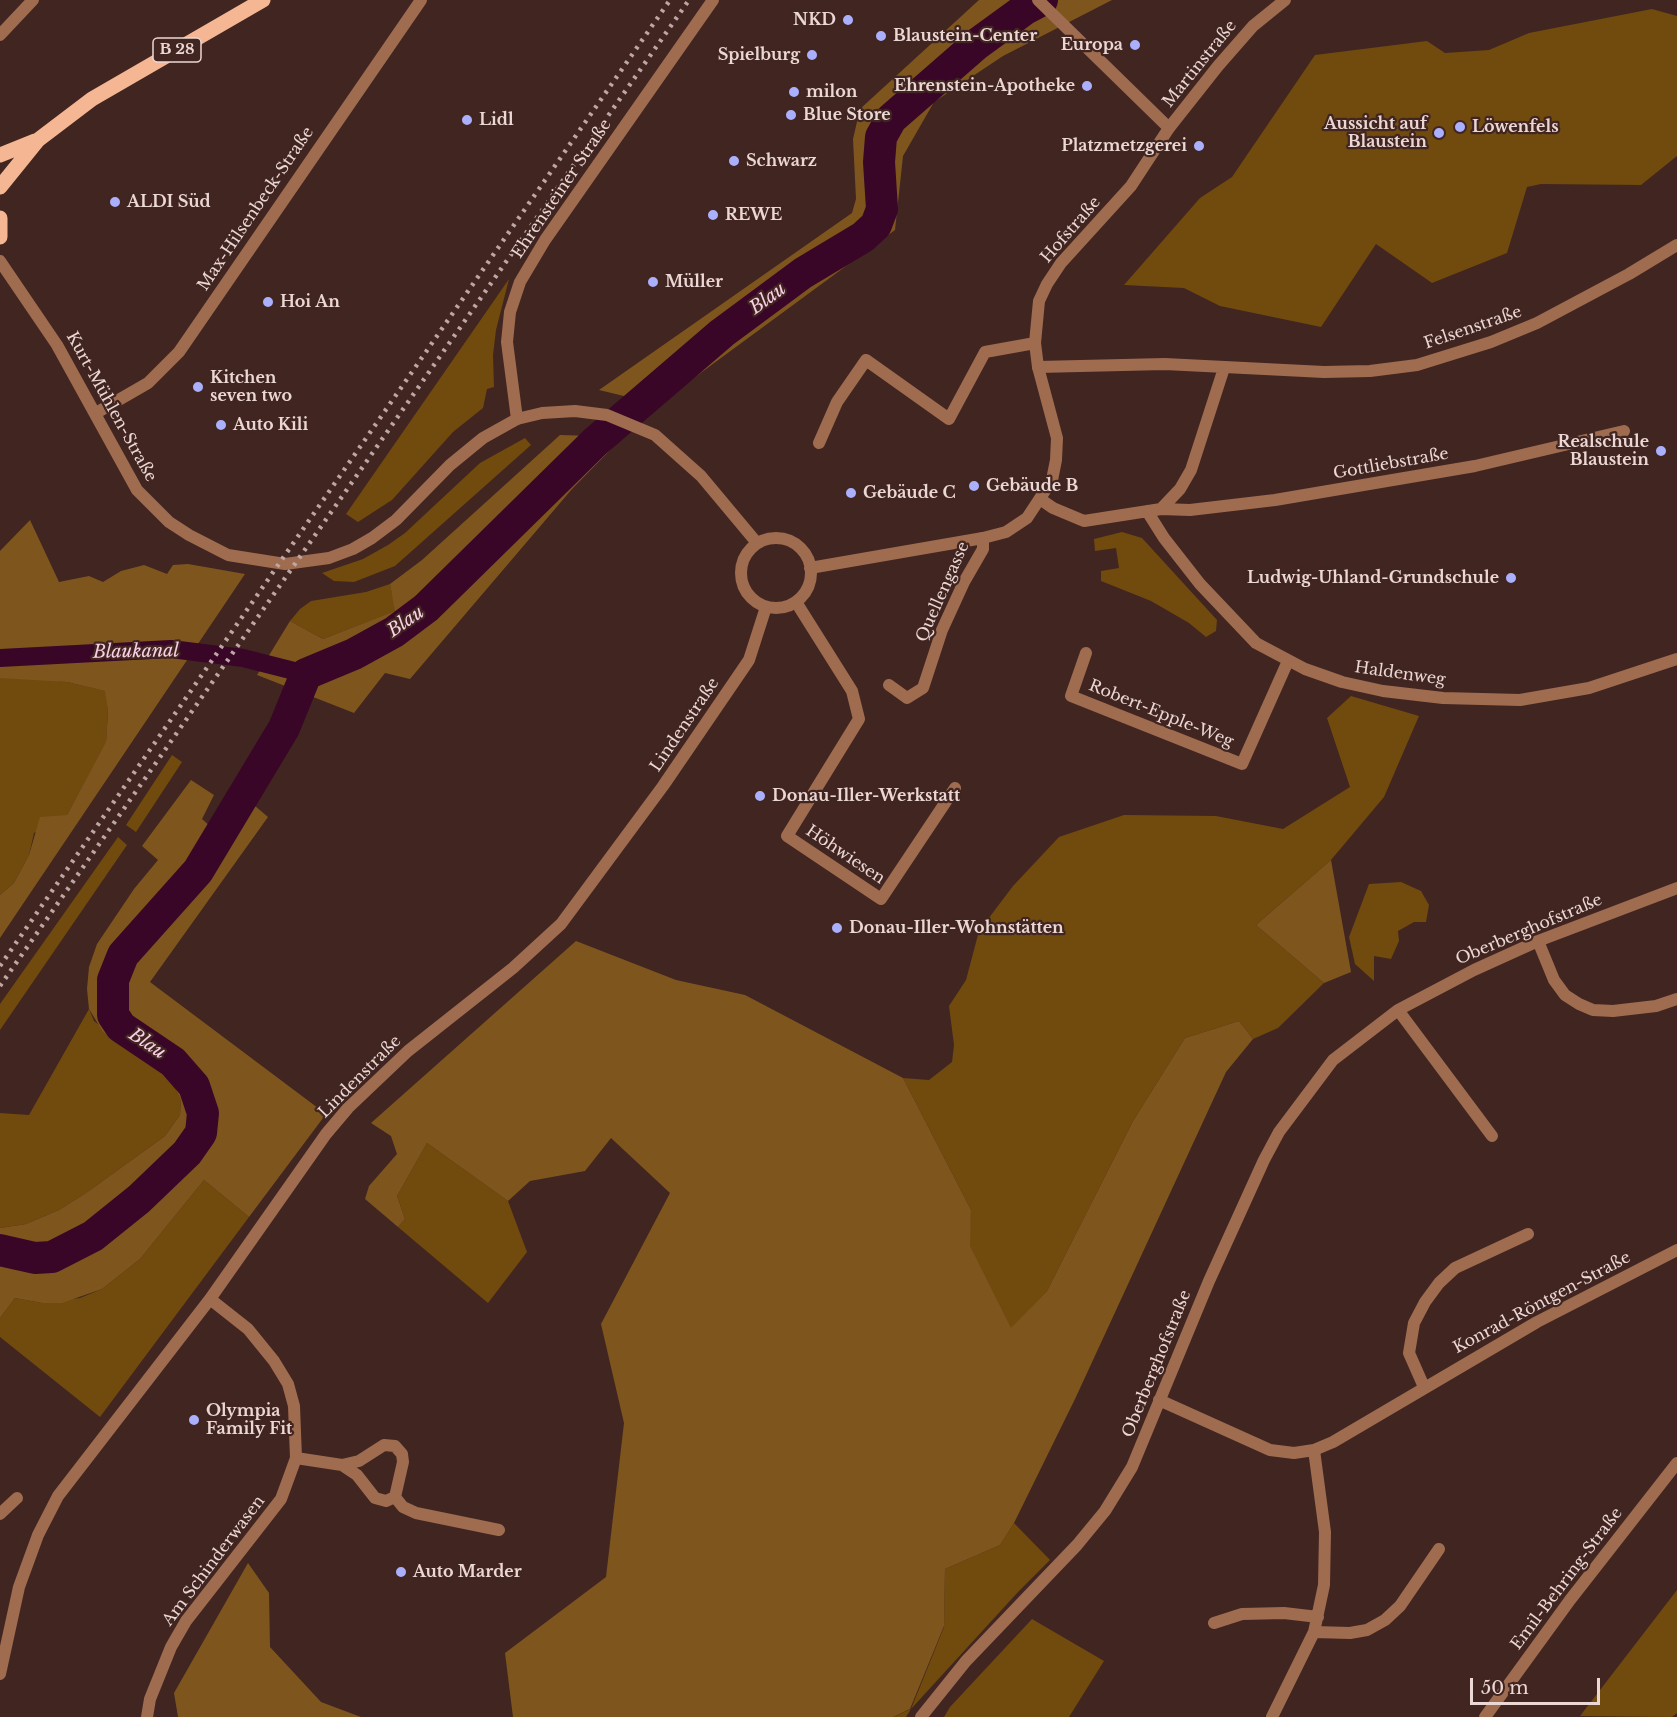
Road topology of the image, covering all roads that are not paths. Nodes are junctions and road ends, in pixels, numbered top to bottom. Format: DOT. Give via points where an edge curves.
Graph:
graph roads {
  1 [pos="33,0"];
  2 [pos="263,0"];
  3 [pos="421,0"];
  4 [pos="713,0"];
  5 [pos="1038,0"];
  6 [pos="1285,0"];
  7 [pos="0,35"];
  8 [pos="1169,128"];
  9 [pos="38,140"];
  10 [pos="0,155"];
  11 [pos="0,187"];
  12 [pos="0,218"];
  13 [pos="0,237"];
  14 [pos="1677,245"];
  15 [pos="0,261"];
  16 [pos="1035,343"];
  17 [pos="1038,367"];
  18 [pos="1224,368"];
  19 [pos="96,413"];
  20 [pos="517,419"];
  21 [pos="1624,432"];
  22 [pos="819,443"];
  23 [pos="1041,499"];
  24 [pos="1161,509"];
  25 [pos="1147,511"];
  26 [pos="983,538"];
  27 [pos="757,543"];
  28 [pos="810,568"];
  29 [pos="796,602"];
  30 [pos="766,607"];
  31 [pos="1086,653"];
  32 [pos="1677,659"];
  33 [pos="1288,661"];
  34 [pos="889,685"];
  35 [pos="955,788"];
  36 [pos="1677,888"];
  37 [pos="1538,941"];
  38 [pos="1677,999"];
  39 [pos="1398,1010"];
  40 [pos="1492,1136"];
  41 [pos="1528,1234"];
  42 [pos="1677,1250"];
  43 [pos="210,1299"];
  44 [pos="1424,1387"];
  45 [pos="1159,1400"];
  46 [pos="1314,1450"];
  47 [pos="296,1458"];
  48 [pos="1677,1463"];
  49 [pos="342,1465"];
  50 [pos="395,1497"];
  51 [pos="17,1498"];
  52 [pos="0,1514"];
  53 [pos="499,1530"];
  54 [pos="1439,1549"];
  55 [pos="1318,1617"];
  56 [pos="1214,1623"];
  57 [pos="1314,1632"];
  58 [pos="0,1674"];
  59 [pos="147,1717"];
  60 [pos="921,1717"];
  61 [pos="1272,1717"];
  62 [pos="1485,1717"];
  1 -- 7 [label="street"];
  2 -- 9 [label="main road, B 28" via="92,99"];
  3 -- 19 [label="street, Max-Hilsenbeck-Straße" via="179,351 148,383"];
  4 -- 20 [label="street, Ehrensteiner Straße" via="545,240 520,282 510,312 507,342"];
  5 -- 8 [label="street"];
  6 -- 8 [label="street, Martinstraße" via="1253,26"];
  8 -- 16 [label="street, Hofstraße" via="1131,186 1047,284 1039,301"];
  9 -- 10 [label="main road, B 28"];
  9 -- 11 [label="main road, B 28"];
  12 -- 13 [label="main road"];
  14 -- 18 [label="street, Felsenstraße" via="1537,323 1454,356 1370,371"];
  15 -- 19 [label="street, Kurt-Mühlen-Straße" via="38,314"];
  16 -- 17 [label="street, Hofstraße"];
  16 -- 22 [label="street" via="985,352 949,419 866,360 837,402"];
  17 -- 18 [label="street" via="1165,364"];
  17 -- 23 [label="street, Hofstraße" via="1057,438 1052,480"];
  18 -- 24 [label="street" via="1191,470"];
  19 -- 20 [label="street, Kurt-Mühlen-Straße" via="125,472 153,508 189,535 228,555 285,564 329,558 372,538 396,520 467,450"];
  20 -- 27 [label="street, Kurt-Mühlen-Straße" via="575,411 607,415 655,435 701,476"];
  21 -- 24 [label="street, Gottliebstraße" via="1378,484 1191,510"];
  23 -- 25 [label="street" via="1084,521"];
  23 -- 26 [label="street" via="1016,526"];
  24 -- 25 [label="street"];
  25 -- 33 [label="street, Haldenweg" via="1164,538 1238,625 1256,643"];
  26 -- 28 [label="street"];
  26 -- 34 [label="street, Quellengasse" via="983,549 942,630 923,688 907,698"];
  27 -- 28 [label="street" via="768,538 791,541 807,557"];
  27 -- 30 [label="street" via="742,561 742,584 756,602"];
  28 -- 29 [label="street" via="807,587"];
  29 -- 30 [label="street"];
  29 -- 35 [label="street, Höhwiesen" via="852,691 859,719 787,836 880,899"];
  30 -- 43 [label="street, Lindenstraße" via="749,660 663,786 561,924 513,968 408,1051 348,1108"];
  31 -- 33 [label="street, Robert-Epple-Weg" via="1071,696 1242,764"];
  32 -- 33 [label="street, Haldenweg" via="1589,688 1520,700 1443,698 1383,691 1342,682"];
  36 -- 37 [label="street, Oberberghofstraße"];
  37 -- 38 [label="street" via="1554,980 1565,995 1593,1010 1656,1006"];
  37 -- 39 [label="street, Oberberghofstraße"];
  39 -- 40 [label="street"];
  39 -- 45 [label="street, Oberberghofstraße" via="1333,1060 1279,1132 1247,1194"];
  41 -- 44 [label="street" via="1455,1268 1425,1302 1414,1323 1409,1353"];
  42 -- 44 [label="street, Konrad-Röntgen-Straße" via="1537,1322"];
  43 -- 47 [label="street, Am Schinderwasen" via="248,1329 288,1384 294,1406"];
  43 -- 58 [label="street, Lindenstraße" via="58,1496 38,1535 19,1587"];
  44 -- 46 [label="street, Konrad-Röntgen-Straße"];
  45 -- 46 [label="street, Konrad-Röntgen-Straße" via="1270,1450"];
  45 -- 60 [label="street, Oberberghofstraße" via="1132,1467 1105,1511 955,1674"];
  46 -- 55 [label="street" via="1325,1532 1324,1585"];
  47 -- 49 [label="street"];
  47 -- 59 [label="street, Am Schinderwasen" via="281,1499 171,1647"];
  48 -- 62 [label="street, Emil-Behring-Straße"];
  49 -- 50 [label="street" via="357,1474 375,1498 386,1501"];
  49 -- 50 [label="street" via="359,1461 384,1445 395,1446 403,1462"];
  50 -- 53 [label="street" via="403,1507 416,1513"];
  51 -- 52 [label="street"];
  54 -- 57 [label="street" via="1400,1606 1385,1620 1367,1630 1350,1633"];
  55 -- 56 [label="street" via="1242,1614"];
  55 -- 57 [label="street"];
  57 -- 61 [label="street"];
}
